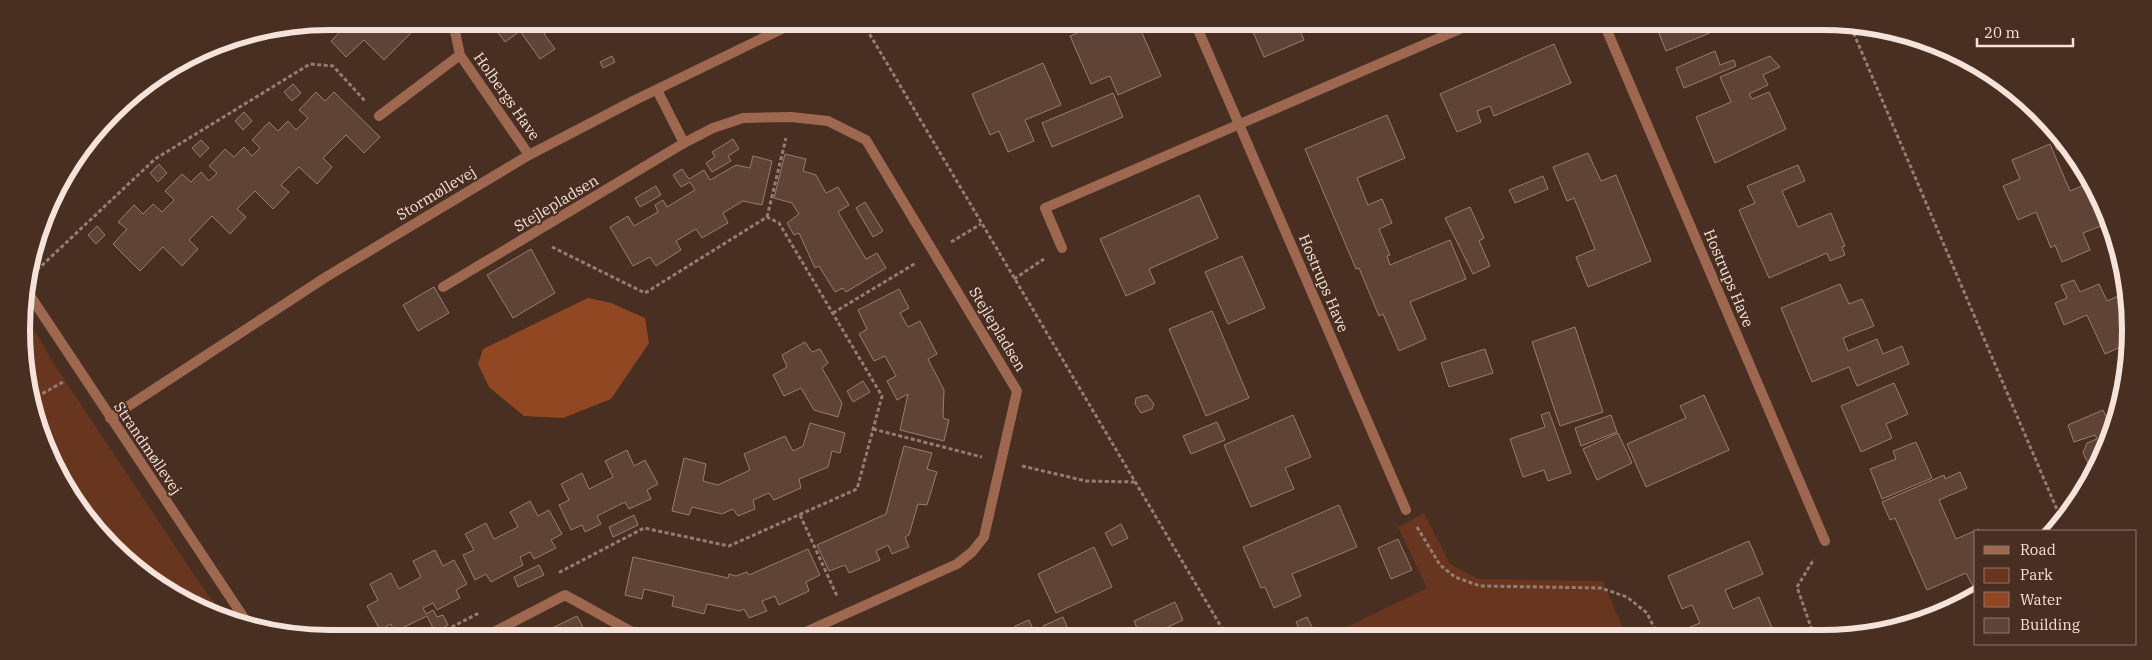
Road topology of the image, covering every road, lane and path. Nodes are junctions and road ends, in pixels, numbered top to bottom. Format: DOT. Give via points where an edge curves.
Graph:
graph roads {
  1 [pos="455,30"];
  2 [pos="780,30"];
  3 [pos="867,30"];
  4 [pos="1198,30"];
  5 [pos="1458,30"];
  6 [pos="1607,30"];
  7 [pos="1853,32"];
  8 [pos="460,55"];
  9 [pos="656,90"];
  10 [pos="379,116"];
  11 [pos="791,116"];
  12 [pos="1238,124"];
  13 [pos="684,143"];
  14 [pos="529,155"];
  15 [pos="767,217"];
  16 [pos="981,224"];
  17 [pos="529,236"];
  18 [pos="1062,248"];
  19 [pos="934,252"];
  20 [pos="36,270"];
  21 [pos="1014,279"];
  22 [pos="443,287"];
  23 [pos="32,300"];
  24 [pos="833,313"];
  25 [pos="80,372"];
  26 [pos="38,396"];
  27 [pos="110,418"];
  28 [pos="1406,510"];
  29 [pos="2059,514"];
  30 [pos="800,515"];
  31 [pos="1825,541"];
  32 [pos="550,577"];
  33 [pos="482,612"];
  34 [pos="845,614"];
  35 [pos="243,617"];
  36 [pos="446,630"];
  37 [pos="498,630"];
  38 [pos="628,630"];
  39 [pos="810,630"];
  40 [pos="1223,630"];
  41 [pos="1655,630"];
  42 [pos="1812,630"];
  1 -- 8 [label="street, Holbergs Have"];
  2 -- 9 [label="street, Stormøllevej"];
  3 -- 16 [label="path"];
  4 -- 12 [label="street, Hostrups Have"];
  5 -- 12 [label="street"];
  6 -- 31 [label="street, Hostrups Have"];
  7 -- 29 [label="path"];
  8 -- 10 [label="street, Holbergs Have"];
  8 -- 14 [label="street, Holbergs Have"];
  9 -- 13 [label="street"];
  9 -- 14 [label="street, Stormøllevej"];
  10 -- 20 [label="path" via="333,66 310,64 156,160"];
  11 -- 13 [label="street, Stejlepladsen" via="743,118"];
  11 -- 15 [label="path"];
  11 -- 19 [label="street, Stejlepladsen" via="828,121 866,140"];
  12 -- 18 [label="street" via="1045,208"];
  12 -- 28 [label="street, Hostrups Have"];
  13 -- 17 [label="street, Stejlepladsen"];
  14 -- 27 [label="street, Stormøllevej" via="326,277"];
  15 -- 17 [label="path" via="645,293"];
  15 -- 24 [label="path" via="779,223"];
  16 -- 19 [label="path"];
  16 -- 21 [label="path"];
  17 -- 22 [label="street, Stejlepladsen"];
  18 -- 21 [label="path"];
  19 -- 24 [label="path"];
  19 -- 34 [label="street, Stejlepladsen" via="1017,391 984,537 957,564"];
  21 -- 40 [label="path"];
  23 -- 25 [label="street, Strandmøllevej"];
  24 -- 30 [label="path" via="882,396 857,489"];
  25 -- 26 [label="path"];
  25 -- 27 [label="street, Strandmøllevej"];
  27 -- 35 [label="street, Strandmøllevej"];
  28 -- 41 [label="path" via="1440,564 1455,577 1480,586 1601,588 1627,597 1647,614"];
  30 -- 32 [label="path" via="729,546 644,528"];
  30 -- 34 [label="path"];
  31 -- 42 [label="path" via="1797,587"];
  33 -- 36 [label="path"];
  34 -- 39 [label="street, Stejlepladsen"];
  37 -- 38 [label="street" via="565,596"];
}
